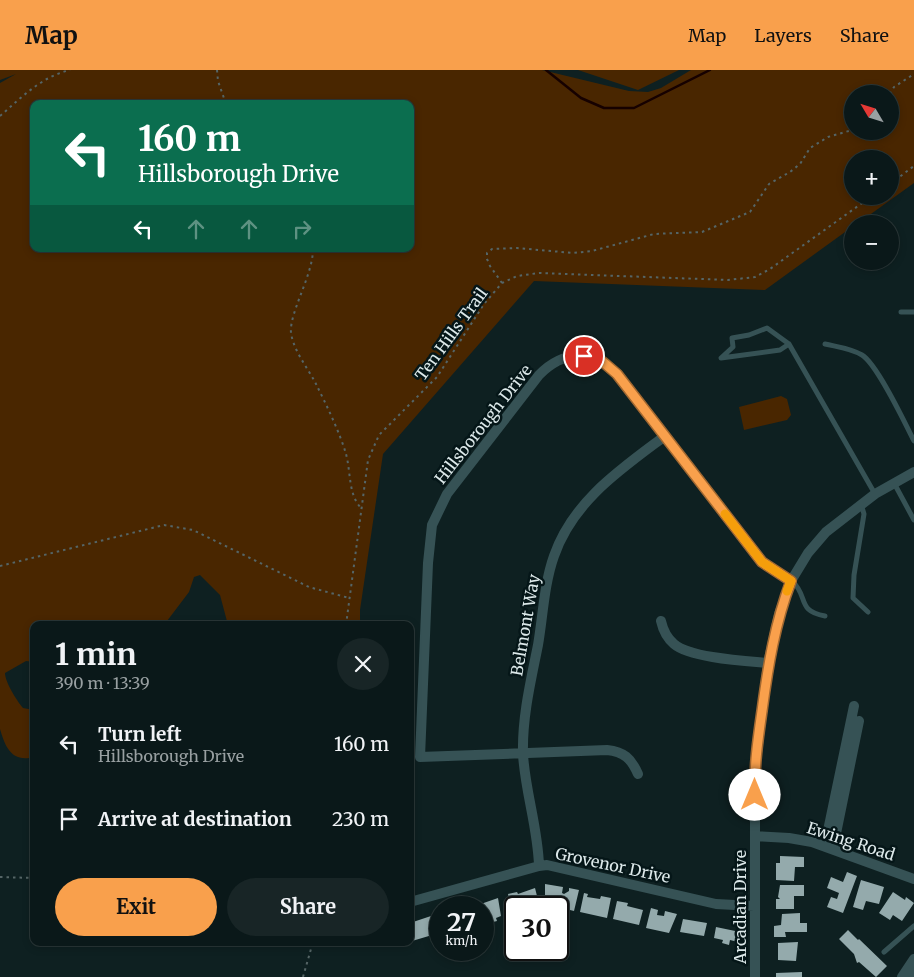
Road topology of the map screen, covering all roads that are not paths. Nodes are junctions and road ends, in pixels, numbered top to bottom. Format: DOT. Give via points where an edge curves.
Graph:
graph roads {
  1 [pos="901,312"];
  2 [pos="914,312"];
  3 [pos="789,344"];
  4 [pos="825,344"];
  5 [pos="665,436"];
  6 [pos="914,441"];
  7 [pos="914,472"];
  8 [pos="894,483"];
  9 [pos="875,494"];
  10 [pos="861,503"];
  11 [pos="914,520"];
  12 [pos="791,581"];
  13 [pos="868,612"];
  14 [pos="825,616"];
  15 [pos="661,621"];
  16 [pos="768,663"];
  17 [pos="854,706"];
  18 [pos="860,721"];
  19 [pos="523,754"];
  20 [pos="638,774"];
  21 [pos="755,836"];
  22 [pos="829,847"];
  23 [pos="539,866"];
  24 [pos="914,879"];
  25 [pos="414,901"];
  26 [pos="754,906"];
  27 [pos="914,926"];
  28 [pos="884,952"];
  29 [pos="914,959"];
  30 [pos="914,972"];
  31 [pos="754,977"];
  32 [pos="902,977"];
  33 [pos="912,977"];
  1 -- 2 [label="lane"];
  3 -- 3 [label="lane" via="767,328 732,338 733,347 721,358 780,350"];
  3 -- 9 [label="lane"];
  4 -- 6 [label="lane" via="848,348 864,356"];
  5 -- 12 [label="street, Hillsborough Drive" via="762,562"];
  5 -- 19 [label="street, Belmont Way" via="589,498 571,520 559,544 550,569 531,679"];
  5 -- 19 [label="street, Hillsborough Drive" via="617,374 603,362 584,356 566,358 547,367 539,375 447,494 436,515 430,536 420,757"];
  7 -- 8 [label="street"];
  8 -- 9 [label="street"];
  8 -- 11 [label="lane"];
  9 -- 10 [label="street"];
  10 -- 12 [label="street" via="826,532"];
  10 -- 13 [label="lane" via="864,514 853,598"];
  12 -- 14 [label="lane" via="798,587 806,607 813,614"];
  12 -- 16 [label="street" via="779,614"];
  15 -- 16 [label="street" via="667,636 680,648"];
  16 -- 21 [label="street" via="756,757"];
  17 -- 22 [label="street"];
  18 -- 22 [label="street"];
  19 -- 20 [label="street" via="615,751 628,757"];
  19 -- 23 [label="street, Belmont Way"];
  21 -- 22 [label="street, Ewing Road" via="789,838"];
  21 -- 26 [label="street, Arcadian Drive"];
  22 -- 24 [label="street, Ewing Road"];
  23 -- 25 [label="street, Grovenor Drive"];
  23 -- 26 [label="street, Grovenor Drive" via="569,869 716,904"];
  26 -- 31 [label="street, Arcadian Drive"];
  27 -- 28 [label="lane"];
  29 -- 32 [label="street"];
  30 -- 33 [label="street"];
}
